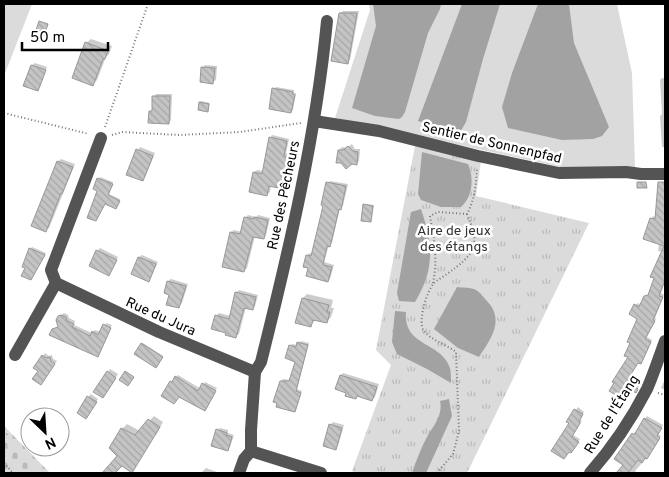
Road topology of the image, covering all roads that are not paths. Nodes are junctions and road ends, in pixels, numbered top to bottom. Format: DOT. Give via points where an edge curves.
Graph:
graph roads {
  1 [pos="327,21"];
  2 [pos="314,121"];
  3 [pos="101,138"];
  4 [pos="665,174"];
  5 [pos="56,283"];
  6 [pos="665,341"];
  7 [pos="15,355"];
  8 [pos="661,367"];
  9 [pos="255,372"];
  10 [pos="251,451"];
  11 [pos="239,473"];
  12 [pos="321,473"];
  13 [pos="590,473"];
  1 -- 2 [label="street, Rue des Pêcheurs"];
  2 -- 4 [label="street, Sentier de Sonnenpfad" via="379,131 559,174"];
  2 -- 9 [label="street, Rue des Pêcheurs" via="272,317 261,362"];
  3 -- 5 [label="street" via="52,270"];
  5 -- 7 [label="street"];
  5 -- 9 [label="street, Rue du Jura" via="159,332"];
  6 -- 8 [label="street, Rue de l'Étang"];
  8 -- 13 [label="street, Rue de l'Étang"];
  9 -- 10 [label="street, Rue des Pêcheurs"];
  10 -- 11 [label="street" via="244,458"];
  10 -- 12 [label="street"];
}
